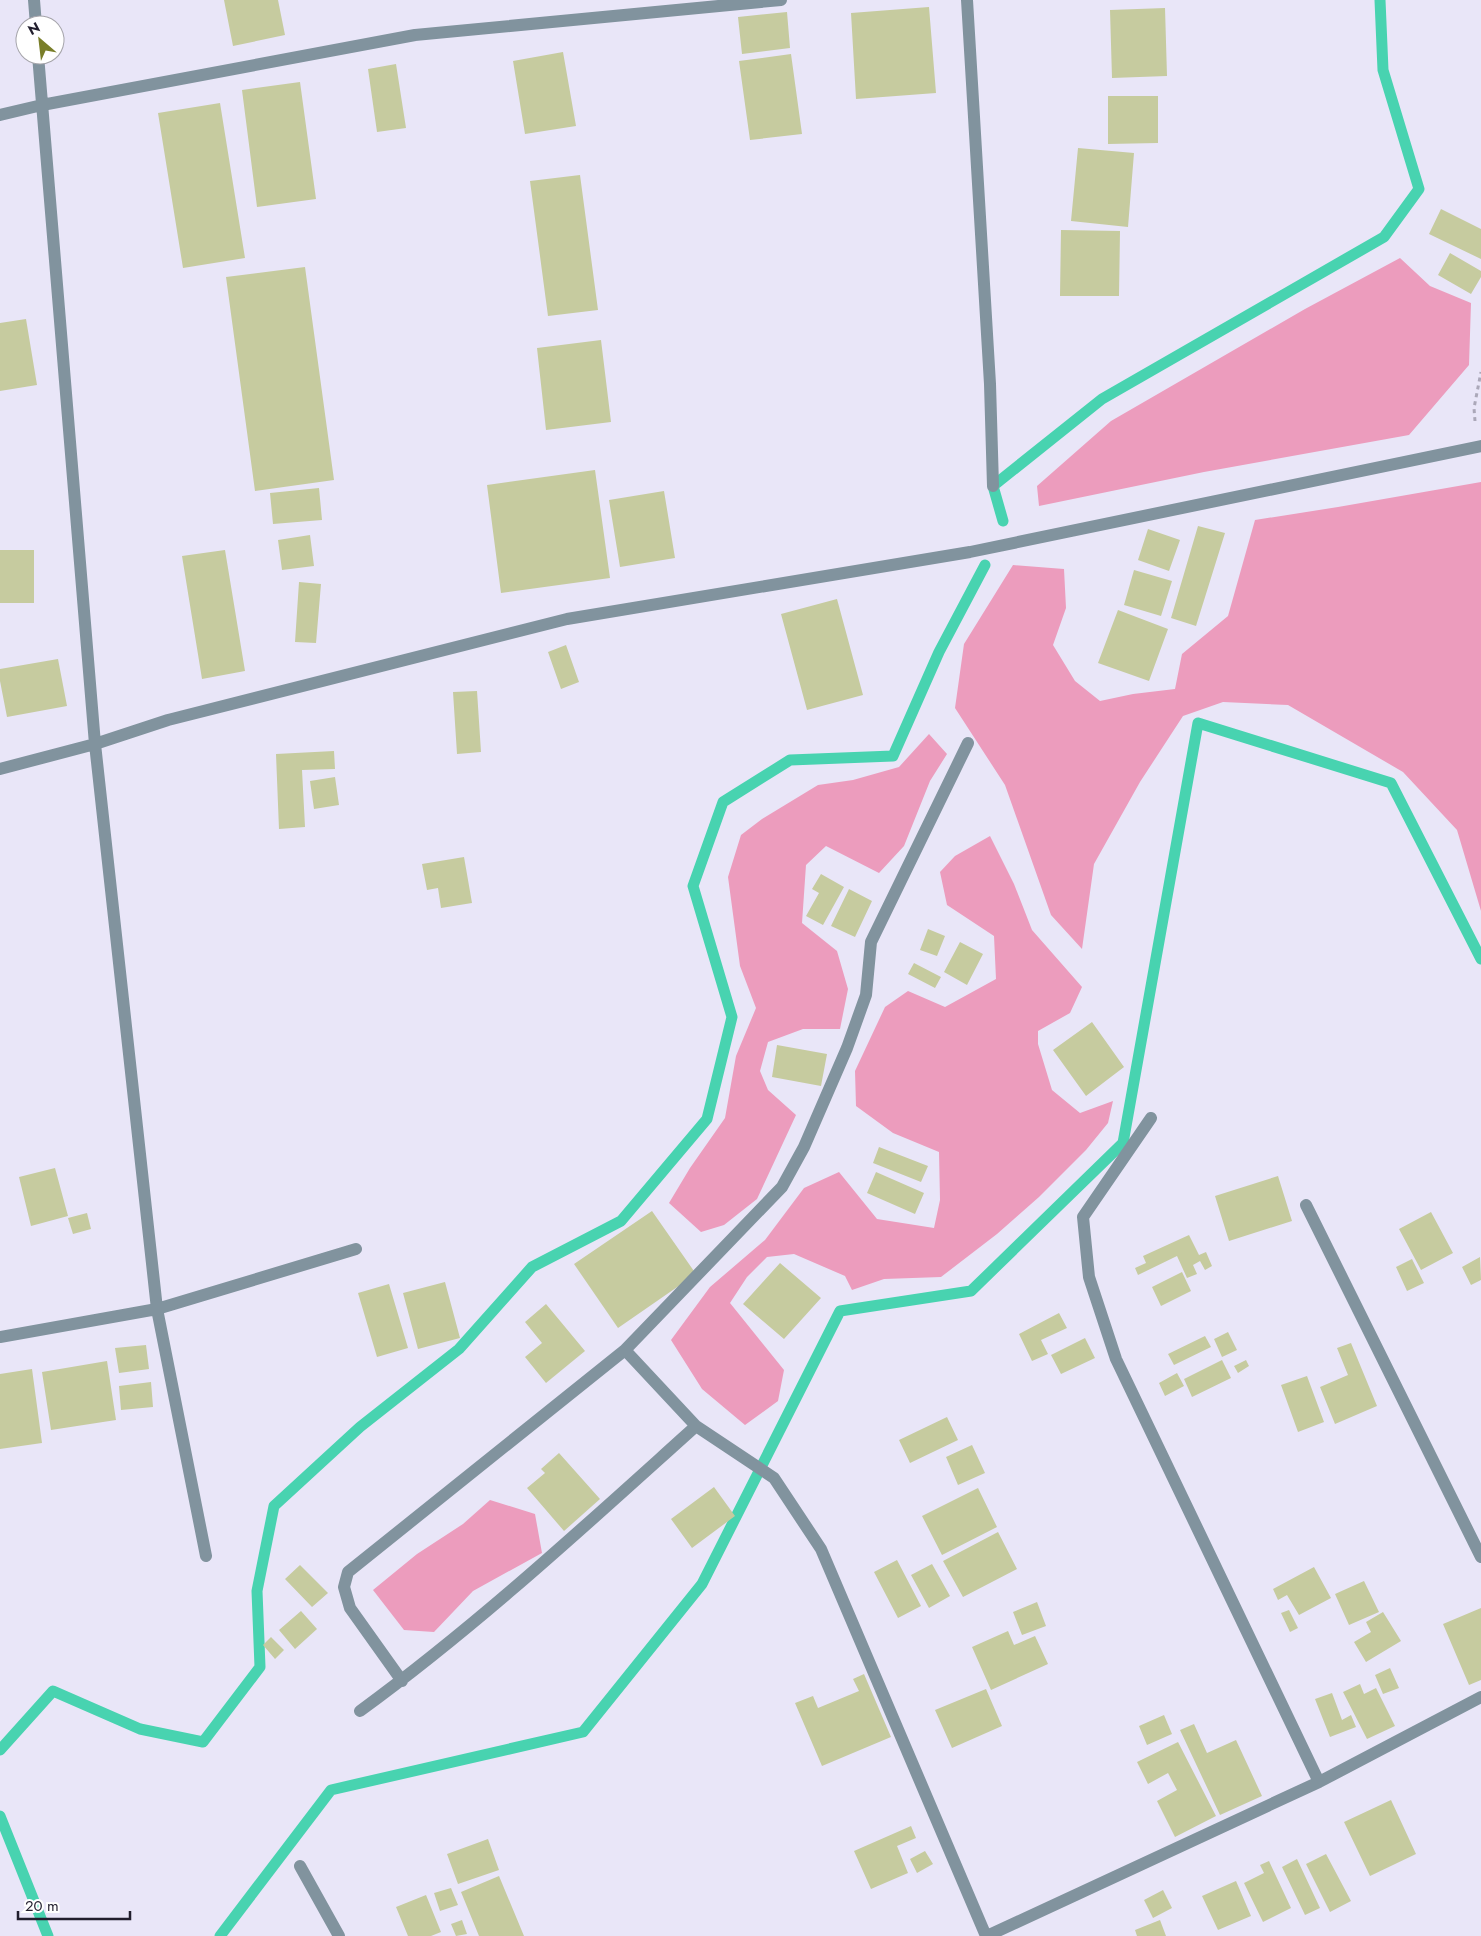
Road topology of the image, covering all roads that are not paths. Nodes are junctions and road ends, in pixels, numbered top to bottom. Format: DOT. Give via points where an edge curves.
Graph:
graph roads {
  1 [pos="34,0"];
  2 [pos="781,0"];
  3 [pos="967,0"];
  4 [pos="35,15"];
  5 [pos="39,65"];
  6 [pos="42,105"];
  7 [pos="0,115"];
  8 [pos="1478,447"];
  9 [pos="993,486"];
  10 [pos="968,743"];
  11 [pos="95,744"];
  12 [pos="0,769"];
  13 [pos="1151,1118"];
  14 [pos="1306,1205"];
  15 [pos="356,1249"];
  16 [pos="157,1309"];
  17 [pos="0,1337"];
  18 [pos="625,1350"];
  19 [pos="696,1426"];
  20 [pos="206,1556"];
  21 [pos="1481,1558"];
  22 [pos="402,1680"];
  23 [pos="1481,1698"];
  24 [pos="360,1711"];
  25 [pos="1319,1782"];
  26 [pos="300,1866"];
  27 [pos="339,1936"];
  28 [pos="987,1936"];
  1 -- 4 [label="street"];
  2 -- 6 [label="street" via="415,35"];
  3 -- 9 [label="street" via="990,374"];
  5 -- 6 [label="street"];
  6 -- 7 [label="street"];
  6 -- 11 [label="street"];
  8 -- 11 [label="street" via="970,552 567,619 168,720"];
  10 -- 18 [label="street" via="871,942 866,995 847,1048 804,1147 782,1187"];
  11 -- 12 [label="street"];
  11 -- 16 [label="street"];
  13 -- 25 [label="street" via="1083,1217 1089,1277 1116,1359"];
  14 -- 21 [label="street"];
  15 -- 16 [label="street"];
  16 -- 17 [label="street"];
  16 -- 20 [label="street"];
  18 -- 19 [label="street"];
  18 -- 22 [label="street" via="348,1572 344,1587 350,1608"];
  19 -- 22 [label="street" via="502,1598"];
  19 -- 28 [label="street" via="774,1478 821,1549"];
  22 -- 24 [label="street"];
  23 -- 25 [label="street"];
  25 -- 28 [label="street"];
  26 -- 27 [label="street"];
}
